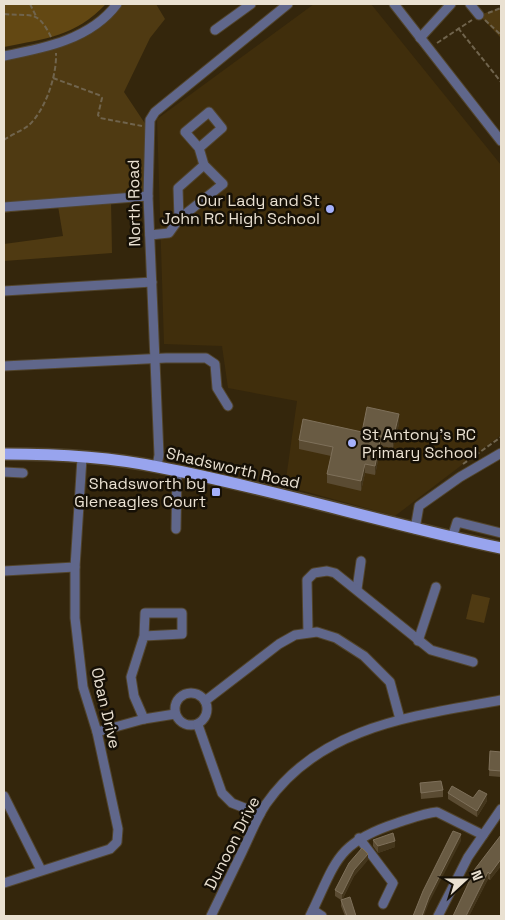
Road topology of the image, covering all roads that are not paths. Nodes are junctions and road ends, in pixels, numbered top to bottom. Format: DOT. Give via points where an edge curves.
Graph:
graph roads {
  1 [pos="117,4"];
  2 [pos="251,4"];
  3 [pos="288,4"];
  4 [pos="394,4"];
  5 [pos="451,4"];
  6 [pos="470,4"];
  7 [pos="480,15"];
  8 [pos="214,30"];
  9 [pos="420,38"];
  10 [pos="4,56"];
  11 [pos="501,126"];
  12 [pos="493,132"];
  13 [pos="501,141"];
  14 [pos="199,148"];
  15 [pos="204,165"];
  16 [pos="148,196"];
  17 [pos="4,207"];
  18 [pos="179,219"];
  19 [pos="150,235"];
  20 [pos="152,282"];
  21 [pos="4,291"];
  22 [pos="155,358"];
  23 [pos="4,366"];
  24 [pos="228,406"];
  25 [pos="501,452"];
  26 [pos="4,454"];
  27 [pos="82,458"];
  28 [pos="157,466"];
  29 [pos="177,471"];
  30 [pos="4,472"];
  31 [pos="24,473"];
  32 [pos="176,529"];
  33 [pos="415,530"];
  34 [pos="501,533"];
  35 [pos="452,538"];
  36 [pos="501,548"];
  37 [pos="361,560"];
  38 [pos="75,567"];
  39 [pos="4,571"];
  40 [pos="436,587"];
  41 [pos="357,589"];
  42 [pos="308,632"];
  43 [pos="144,636"];
  44 [pos="418,641"];
  45 [pos="473,662"];
  46 [pos="501,700"];
  47 [pos="205,701"];
  48 [pos="175,714"];
  49 [pos="144,719"];
  50 [pos="400,719"];
  51 [pos="198,725"];
  52 [pos="97,732"];
  53 [pos="4,796"];
  54 [pos="501,809"];
  55 [pos="260,814"];
  56 [pos="483,835"];
  57 [pos="359,838"];
  58 [pos="42,870"];
  59 [pos="4,883"];
  60 [pos="383,904"];
  61 [pos="311,913"];
  62 [pos="211,916"];
  63 [pos="322,916"];
  64 [pos="438,916"];
  1 -- 10 [label="street" via="107,18 73,39"];
  2 -- 8 [label="street"];
  3 -- 16 [label="street, North Road" via="155,112 148,128"];
  4 -- 9 [label="street"];
  5 -- 9 [label="street"];
  6 -- 7 [label="street"];
  9 -- 12 [label="street"];
  11 -- 12 [label="street"];
  12 -- 13 [label="street"];
  14 -- 15 [label="street"];
  15 -- 18 [label="street" via="178,188"];
  15 -- 18 [label="street" via="223,184"];
  16 -- 17 [label="street"];
  16 -- 19 [label="street, North Road"];
  18 -- 19 [label="street" via="170,233"];
  19 -- 20 [label="street, North Road"];
  20 -- 21 [label="street"];
  20 -- 22 [label="street, North Road"];
  22 -- 23 [label="street"];
  22 -- 24 [label="street" via="206,358 213,361 216,388"];
  22 -- 28 [label="street, North Road"];
  25 -- 33 [label="street" via="420,506"];
  26 -- 27 [label="main road, Shadsworth Road"];
  27 -- 28 [label="main road, Shadsworth Road"];
  27 -- 38 [label="street, Oban Drive"];
  28 -- 29 [label="main road, Shadsworth Road"];
  29 -- 32 [label="street"];
  29 -- 33 [label="main road, Shadsworth Road"];
  30 -- 31 [label="street"];
  33 -- 35 [label="main road, Shadsworth Road"];
  34 -- 35 [label="street" via="457,522"];
  35 -- 36 [label="main road, Shadsworth Road"];
  37 -- 41 [label="street"];
  38 -- 39 [label="street"];
  38 -- 52 [label="street, Oban Drive" via="75,618 83,687"];
  40 -- 44 [label="street"];
  41 -- 42 [label="street" via="332,572 310,576 306,585"];
  41 -- 44 [label="street"];
  42 -- 47 [label="street" via="278,644"];
  42 -- 50 [label="street" via="336,638 364,656 390,682"];
  43 -- 43 [label="street" via="144,613 182,614 182,634"];
  43 -- 49 [label="street" via="131,677 134,696"];
  44 -- 45 [label="street" via="430,650"];
  46 -- 50 [label="street, Dunoon Drive"];
  47 -- 48 [label="street" via="195,694 184,695 175,704"];
  47 -- 51 [label="street" via="206,714"];
  48 -- 49 [label="street"];
  48 -- 51 [label="street" via="185,725"];
  49 -- 52 [label="street"];
  50 -- 55 [label="street, Dunoon Drive" via="340,740 309,760 290,776"];
  51 -- 55 [label="street" via="222,792 232,803"];
  52 -- 58 [label="street, Oban Drive" via="118,828 117,842 110,849"];
  53 -- 58 [label="street"];
  54 -- 56 [label="street"];
  55 -- 62 [label="street, Dunoon Drive"];
  56 -- 57 [label="street" via="437,812 374,830"];
  56 -- 64 [label="street"];
  57 -- 60 [label="street" via="393,883"];
  57 -- 61 [label="street" via="335,864"];
  58 -- 59 [label="street, Oban Drive"];
  61 -- 63 [label="street"];
}
